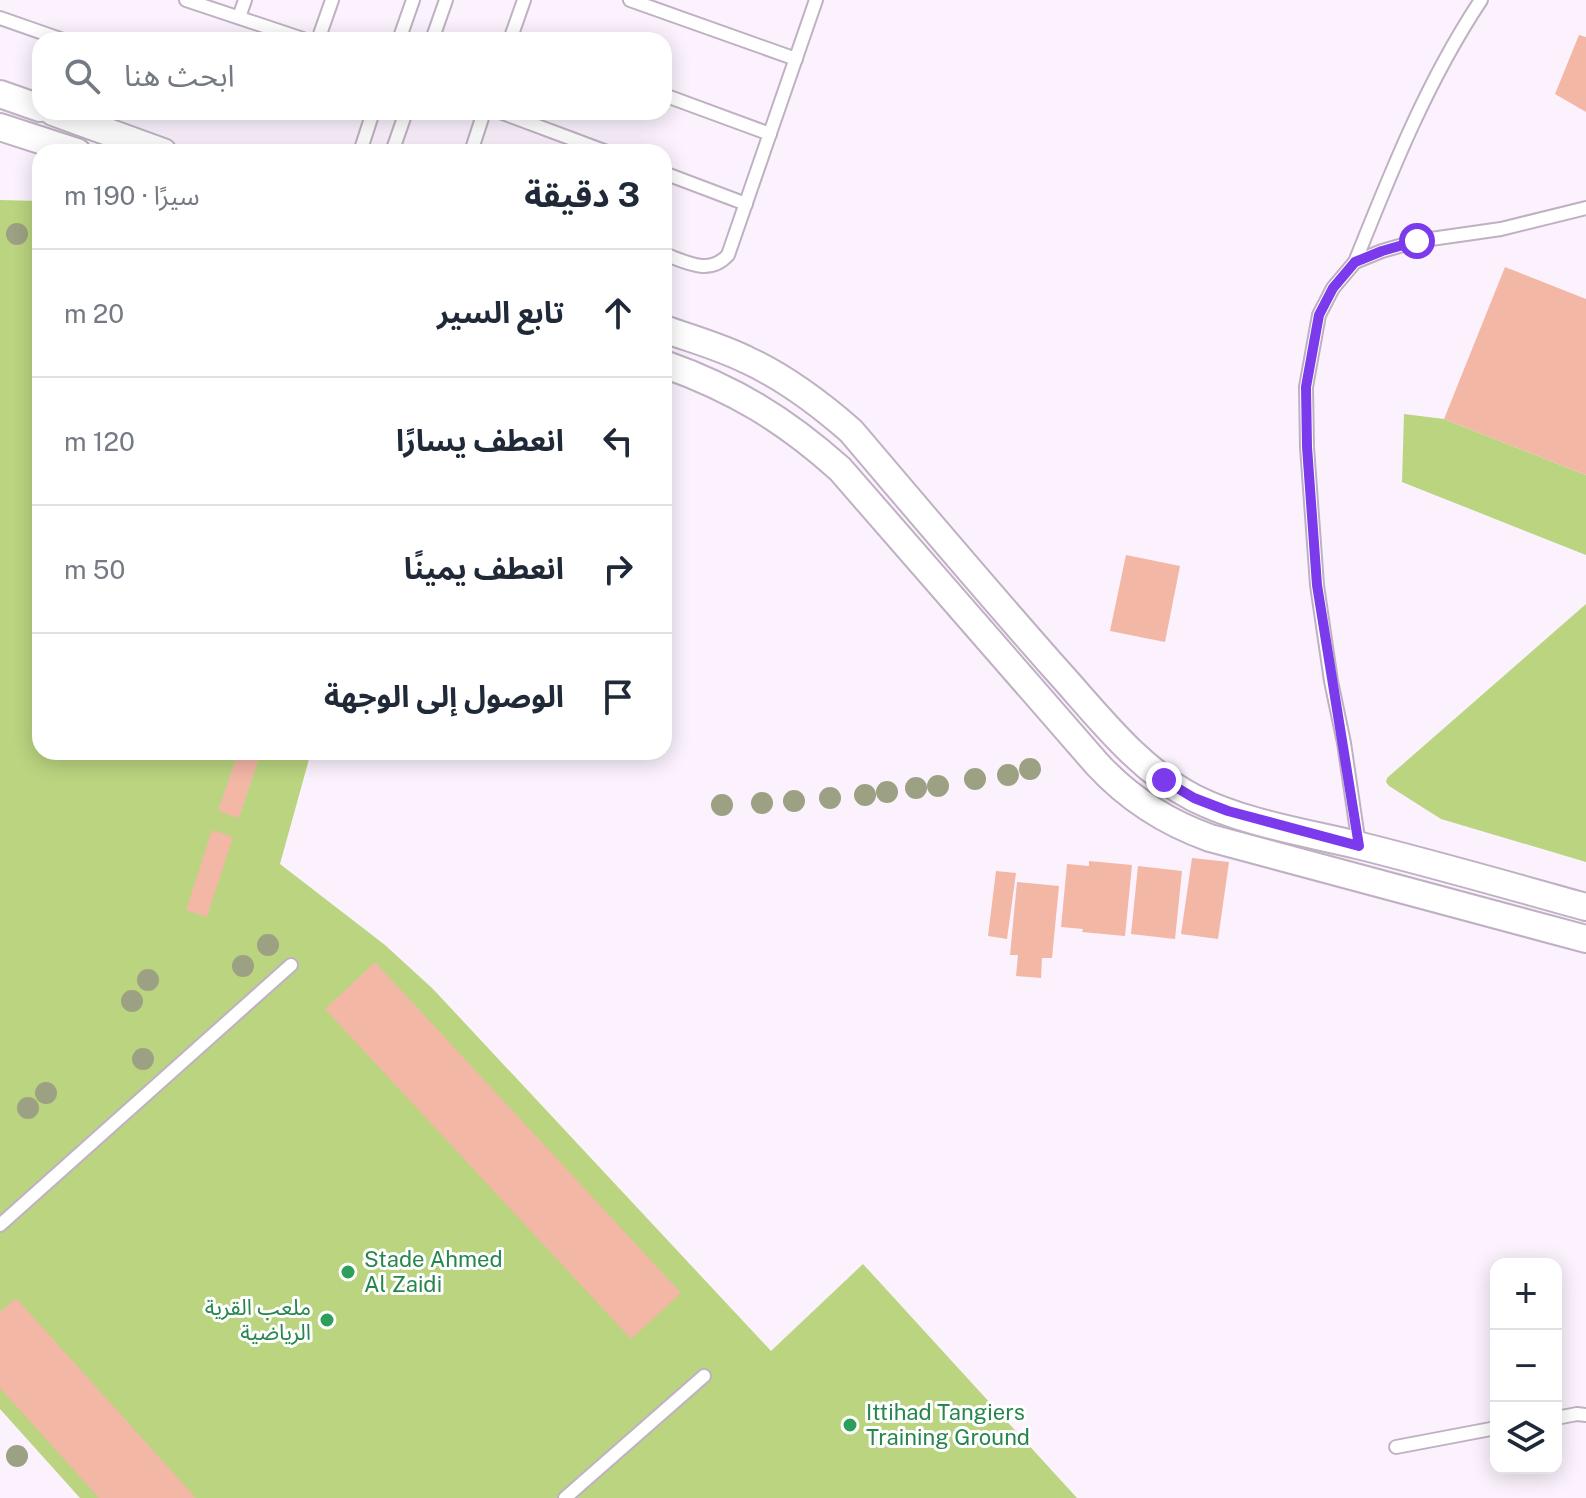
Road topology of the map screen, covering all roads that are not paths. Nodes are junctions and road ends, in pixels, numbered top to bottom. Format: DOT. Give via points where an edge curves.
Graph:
graph roads {
  1 [pos="186,0"];
  2 [pos="245,0"];
  3 [pos="332,0"];
  4 [pos="413,0"];
  5 [pos="446,0"];
  6 [pos="524,0"];
  7 [pos="630,0"];
  8 [pos="816,0"];
  9 [pos="1481,0"];
  10 [pos="239,17"];
  11 [pos="0,18"];
  12 [pos="40,32"];
  13 [pos="283,32"];
  14 [pos="321,32"];
  15 [pos="402,32"];
  16 [pos="435,32"];
  17 [pos="514,32"];
  18 [pos="796,59"];
  19 [pos="0,94"];
  20 [pos="672,98"];
  21 [pos="32,105"];
  22 [pos="75,120"];
  23 [pos="370,120"];
  24 [pos="403,120"];
  25 [pos="481,120"];
  26 [pos="521,120"];
  27 [pos="0,127"];
  28 [pos="770,134"];
  29 [pos="52,144"];
  30 [pos="141,144"];
  31 [pos="363,144"];
  32 [pos="395,144"];
  33 [pos="474,144"];
  34 [pos="586,144"];
  35 [pos="672,176"];
  36 [pos="746,204"];
  37 [pos="1586,208"];
  38 [pos="672,257"];
  39 [pos="1355,262"];
  40 [pos="672,332"];
  41 [pos="672,367"];
  42 [pos="1359,846"];
  43 [pos="1586,907"];
  44 [pos="1586,939"];
  45 [pos="291,965"];
  46 [pos="0,1225"];
  47 [pos="704,1376"];
  48 [pos="1586,1415"];
  49 [pos="1562,1417"];
  50 [pos="1490,1429"];
  51 [pos="1396,1447"];
  52 [pos="565,1498"];
  1 -- 10 [label="lane"];
  2 -- 10 [label="lane"];
  3 -- 14 [label="lane"];
  4 -- 15 [label="lane"];
  5 -- 16 [label="lane"];
  6 -- 17 [label="lane"];
  7 -- 18 [label="lane"];
  8 -- 18 [label="lane"];
  9 -- 39 [label="lane" via="1430,90"];
  10 -- 13 [label="lane"];
  11 -- 12 [label="lane"];
  18 -- 28 [label="lane"];
  19 -- 21 [label="street"];
  20 -- 28 [label="lane"];
  22 -- 30 [label="street"];
  23 -- 31 [label="lane"];
  24 -- 32 [label="lane"];
  25 -- 33 [label="lane"];
  26 -- 34 [label="lane"];
  27 -- 29 [label="street"];
  28 -- 36 [label="lane"];
  35 -- 36 [label="lane"];
  36 -- 38 [label="lane" via="728,255 716,265 700,267"];
  37 -- 39 [label="lane" via="1501,229 1417,241"];
  39 -- 42 [label="lane" via="1319,315 1306,387 1317,585"];
  40 -- 42 [label="street" via="747,359 802,391 851,431 1120,740 1164,780 1228,811"];
  41 -- 44 [label="street" via="759,407 840,469 1115,784 1159,816 1210,838"];
  42 -- 43 [label="street"];
  45 -- 46 [label="lane"];
  47 -- 52 [label="lane"];
  48 -- 49 [label="lane"];
  50 -- 51 [label="lane"];
}
